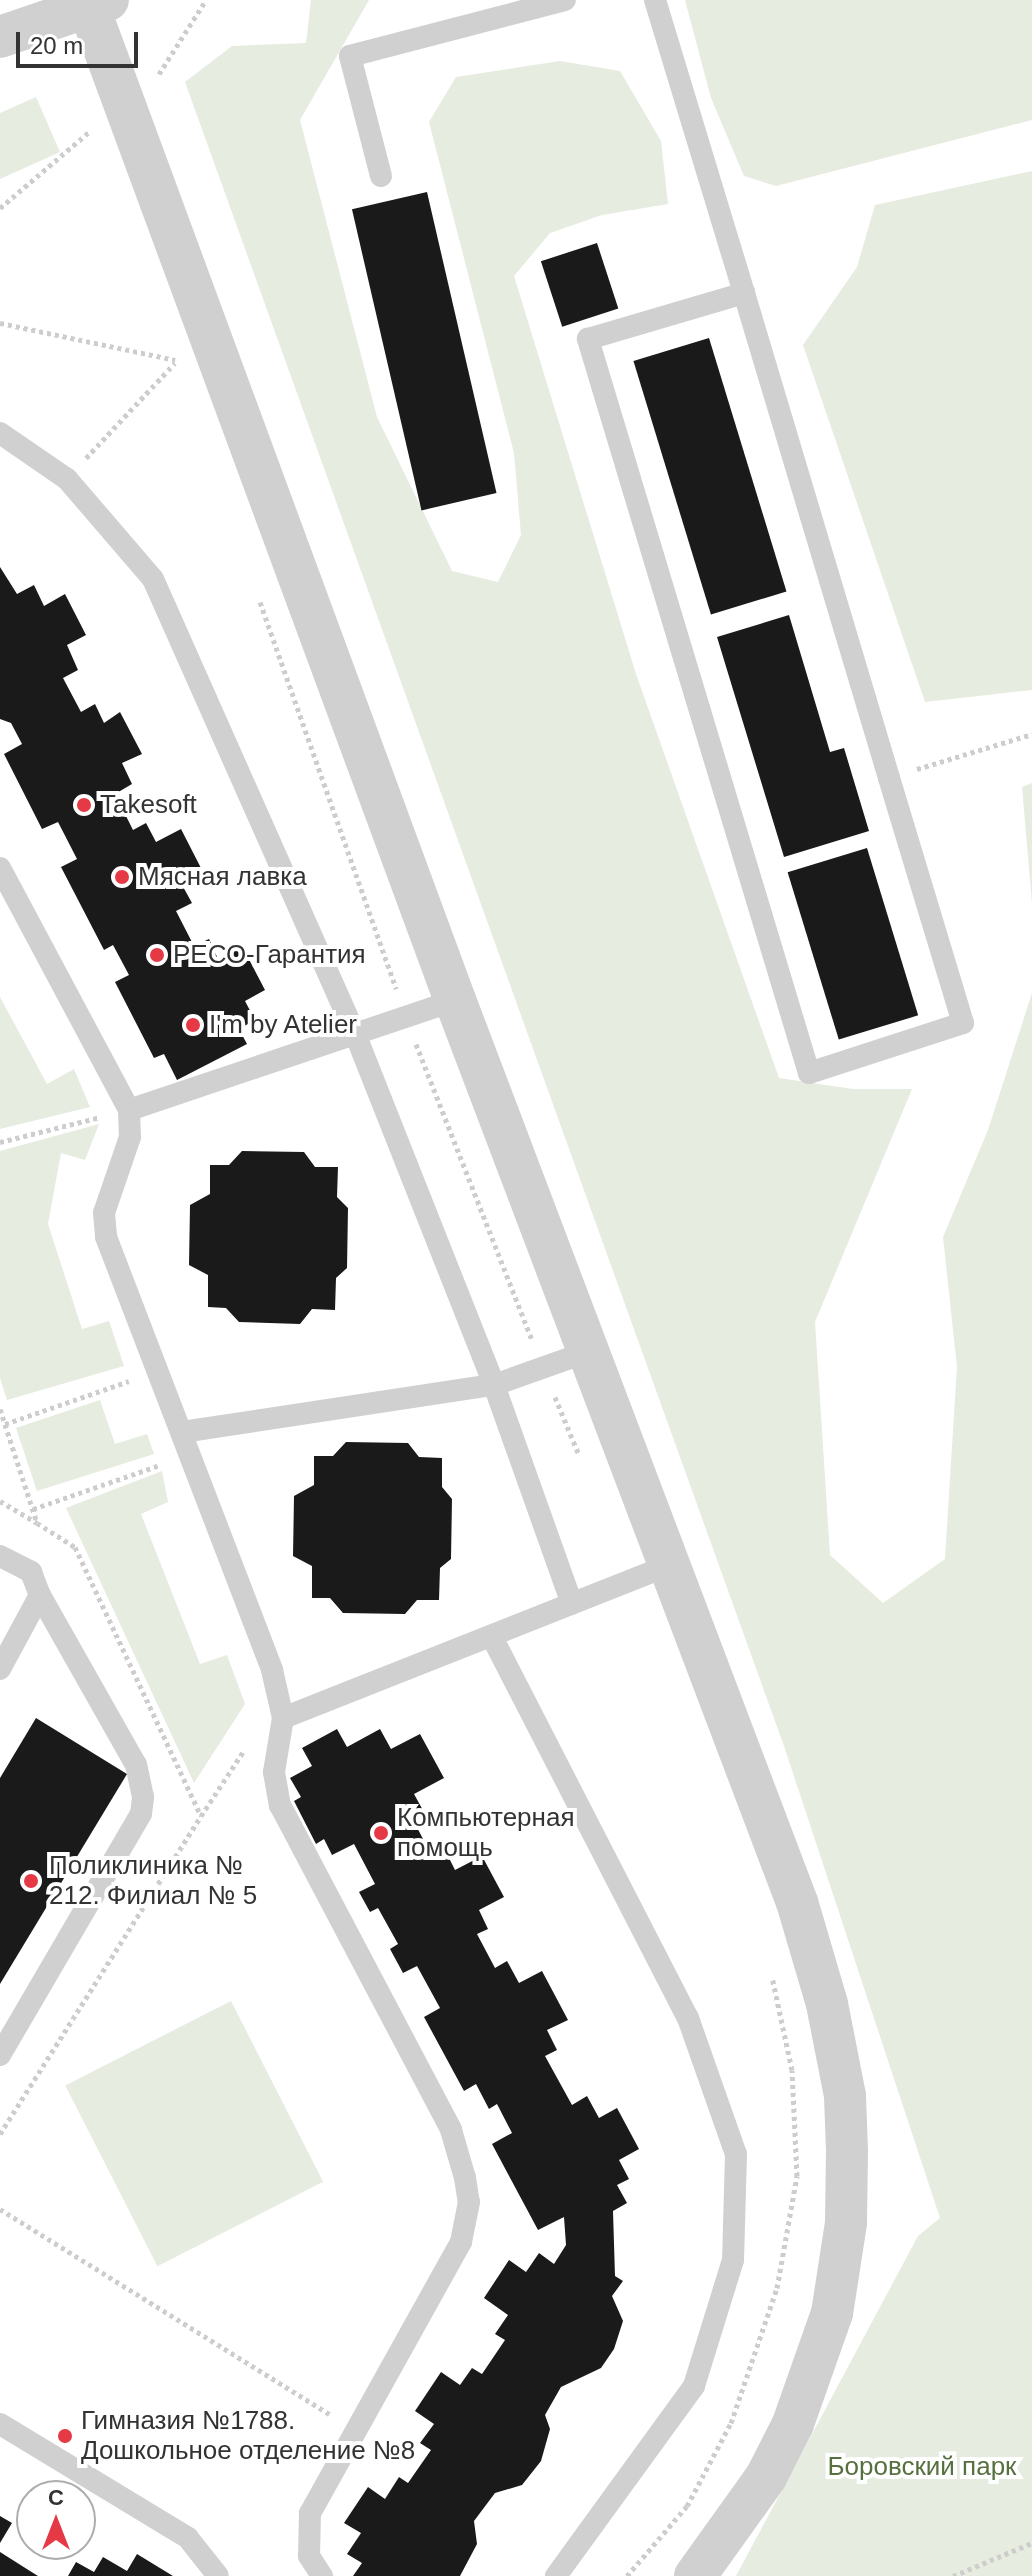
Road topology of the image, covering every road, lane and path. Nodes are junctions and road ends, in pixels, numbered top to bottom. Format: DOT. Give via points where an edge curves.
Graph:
graph roads {
  1 [pos="565,0"];
  2 [pos="655,0"];
  3 [pos="98,4"];
  4 [pos="0,37"];
  5 [pos="381,176"];
  6 [pos="744,293"];
  7 [pos="0,323"];
  8 [pos="214,337"];
  9 [pos="0,433"];
  10 [pos="1032,734"];
  11 [pos="889,778"];
  12 [pos="0,868"];
  13 [pos="455,1000"];
  14 [pos="356,1036"];
  15 [pos="129,1110"];
  16 [pos="0,1142"];
  17 [pos="590,1351"];
  18 [pos="159,1371"];
  19 [pos="494,1385"];
  20 [pos="0,1409"];
  21 [pos="5,1424"];
  22 [pos="182,1432"];
  23 [pos="190,1454"];
  24 [pos="0,1501"];
  25 [pos="33,1509"];
  26 [pos="37,1523"];
  27 [pos="0,1556"];
  28 [pos="671,1564"];
  29 [pos="40,1595"];
  30 [pos="572,1604"];
  31 [pos="493,1639"];
  32 [pos="0,1669"];
  33 [pos="283,1718"];
  34 [pos="245,1749"];
  35 [pos="201,1816"];
  36 [pos="0,2055"];
  37 [pos="0,2134"];
  38 [pos="0,2209"];
  39 [pos="0,2424"];
  40 [pos="354,2429"];
  41 [pos="1032,2543"];
  42 [pos="218,2576"];
  43 [pos="322,2576"];
  44 [pos="556,2576"];
  45 [pos="695,2576"];
  46 [pos="953,2576"];
  1 -- 5 [label="lane" via="350,56"];
  2 -- 6 [label="lane"];
  3 -- 4 [label="street"];
  3 -- 8 [label="street"];
  6 -- 11 [label="lane"];
  6 -- 11 [label="lane" via="588,339 809,1073 963,1023"];
  7 -- 8 [label="path" via="174,360"];
  8 -- 13 [label="street"];
  9 -- 14 [label="lane" via="67,479 153,579"];
  10 -- 11 [label="path"];
  12 -- 15 [label="lane"];
  13 -- 14 [label="lane"];
  13 -- 17 [label="street"];
  14 -- 15 [label="lane"];
  14 -- 19 [label="lane"];
  15 -- 16 [label="path"];
  15 -- 18 [label="lane" via="130,1137 104,1213 106,1237"];
  17 -- 19 [label="lane"];
  17 -- 28 [label="street"];
  18 -- 21 [label="path"];
  18 -- 22 [label="lane"];
  19 -- 22 [label="lane"];
  19 -- 30 [label="lane"];
  20 -- 21 [label="path"];
  21 -- 25 [label="path"];
  22 -- 23 [label="lane"];
  23 -- 25 [label="path"];
  23 -- 33 [label="lane" via="272,1670"];
  24 -- 26 [label="path"];
  25 -- 26 [label="path"];
  26 -- 35 [label="path" via="75,1547"];
  27 -- 29 [label="lane" via="31,1572"];
  28 -- 30 [label="lane"];
  28 -- 45 [label="street" via="797,1902 824,1990 845,2096 846,2223 832,2313 793,2424 766,2477"];
  29 -- 32 [label="lane"];
  29 -- 36 [label="lane" via="136,1765 143,1797 141,1814"];
  30 -- 31 [label="lane"];
  31 -- 33 [label="lane"];
  31 -- 44 [label="lane" via="688,2018 736,2154 733,2260 694,2386"];
  33 -- 40 [label="lane" via="274,1772 280,1805 451,2130 469,2202 461,2242"];
  34 -- 35 [label="path"];
  35 -- 37 [label="path"];
  38 -- 40 [label="path"];
  39 -- 42 [label="lane" via="188,2538"];
  40 -- 43 [label="lane" via="310,2513 309,2556"];
  41 -- 46 [label="path"];
}
